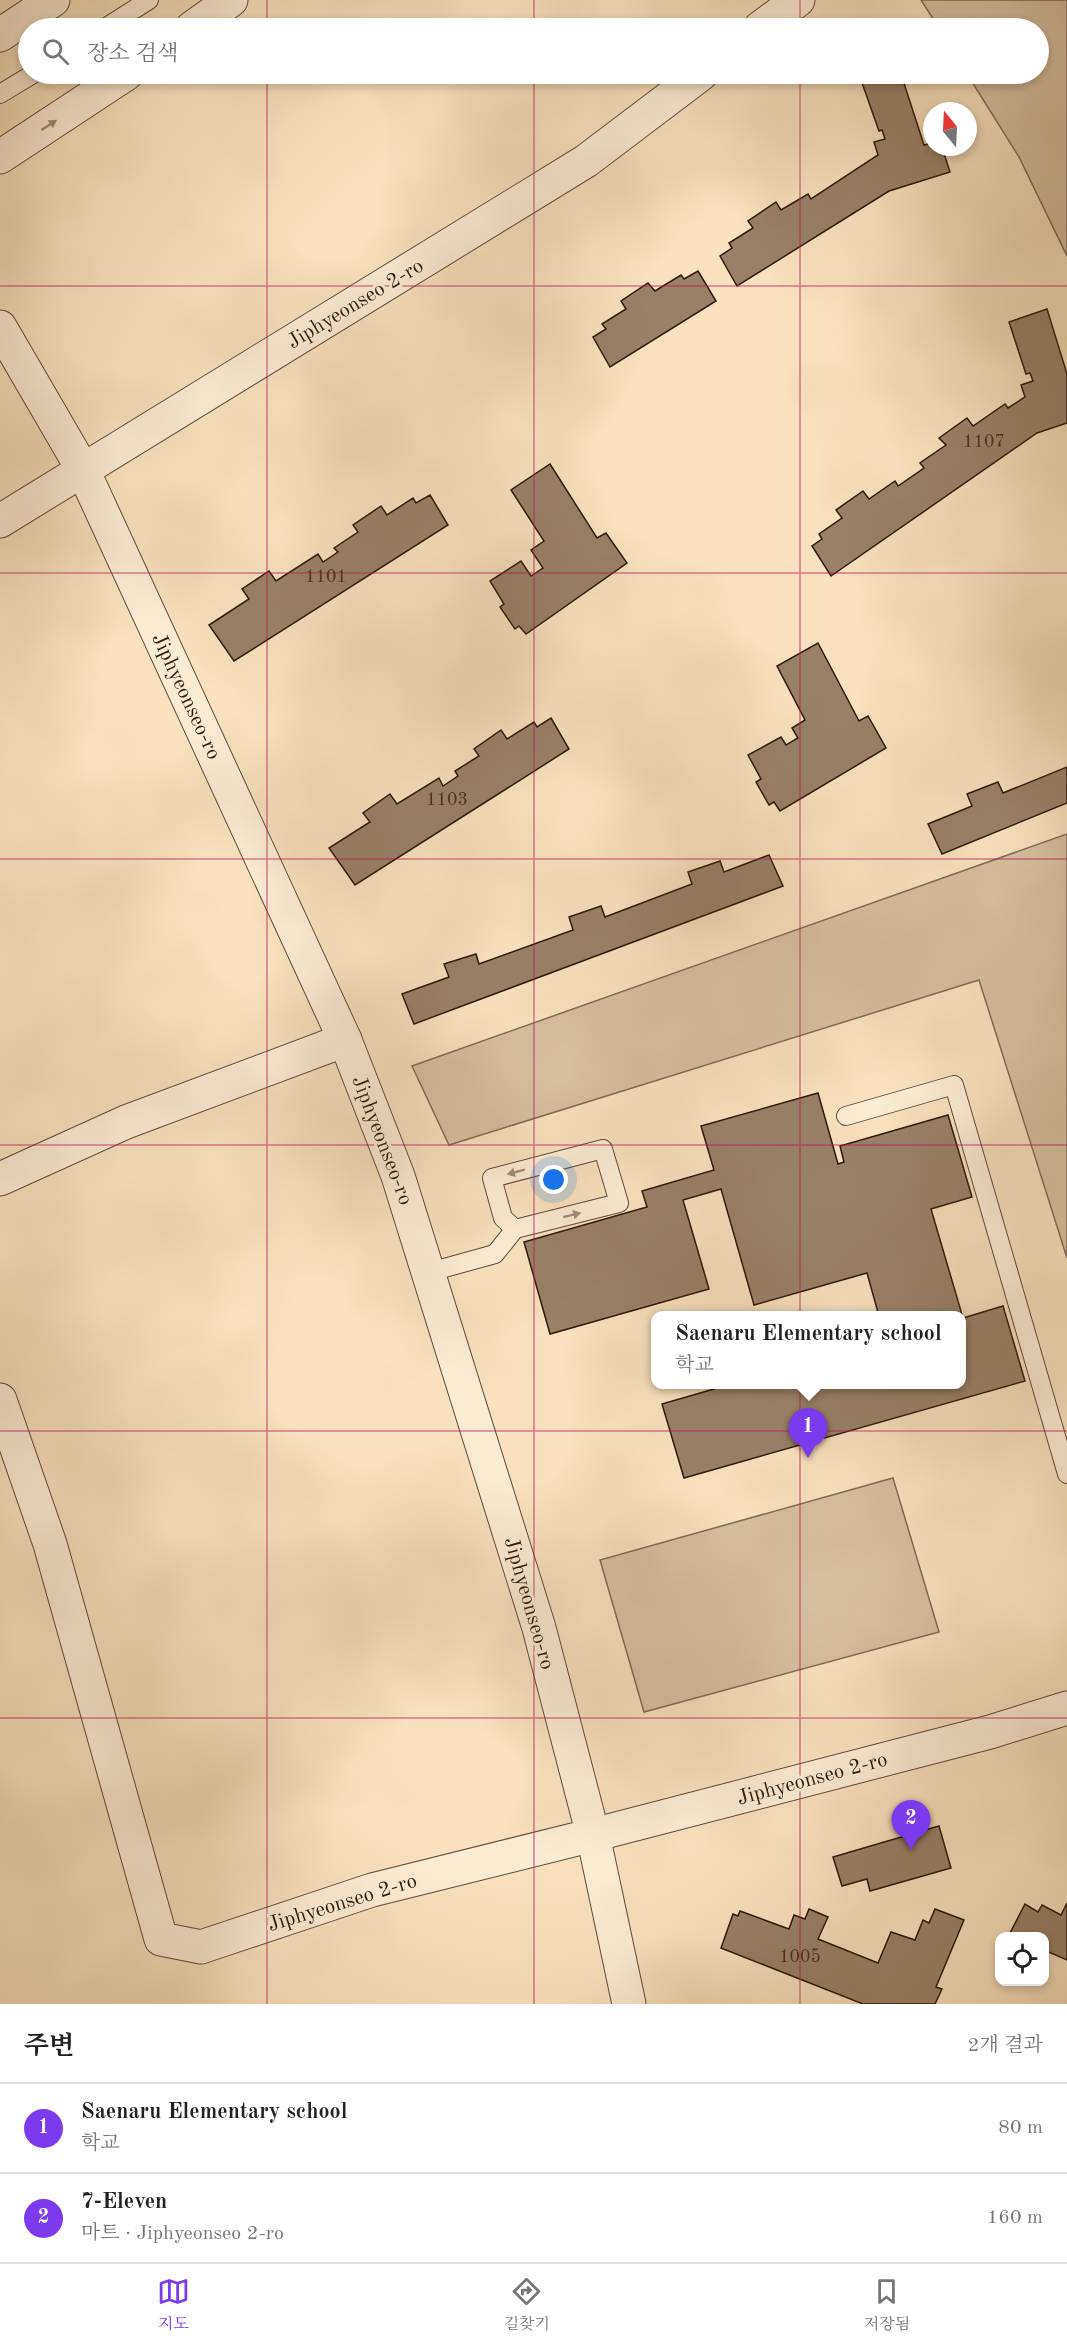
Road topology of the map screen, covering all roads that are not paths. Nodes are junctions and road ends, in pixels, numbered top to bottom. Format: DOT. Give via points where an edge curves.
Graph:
graph roads {
  1 [pos="53,0"];
  2 [pos="149,0"];
  3 [pos="231,0"];
  4 [pos="798,0"];
  5 [pos="26,18"];
  6 [pos="121,18"];
  7 [pos="206,18"];
  8 [pos="774,18"];
  9 [pos="18,23"];
  10 [pos="0,35"];
  11 [pos="18,83"];
  12 [pos="111,84"];
  13 [pos="688,84"];
  14 [pos="0,94"];
  15 [pos="0,157"];
  16 [pos="0,327"];
  17 [pos="82,468"];
  18 [pos="0,521"];
  19 [pos="345,1040"];
  20 [pos="846,1116"];
  21 [pos="0,1179"];
  22 [pos="515,1229"];
  23 [pos="430,1272"];
  24 [pos="0,1400"];
  25 [pos="1067,1474"];
  26 [pos="1067,1708"];
  27 [pos="593,1835"];
  28 [pos="629,2004"];
  1 -- 5 [label="street"];
  2 -- 6 [label="lane"];
  3 -- 7 [label="street"];
  4 -- 8 [label="street"];
  9 -- 10 [label="street"];
  11 -- 14 [label="lane"];
  15 -- 12 [label="street, one-way"];
  13 -- 17 [label="street, Jiphyeonseo 2-ro" via="577,167"];
  16 -- 17 [label="street, Jiphyeonseo-ro"];
  17 -- 18 [label="street, Jiphyeonseo 2-ro"];
  17 -- 19 [label="street, Jiphyeonseo-ro"];
  19 -- 21 [label="street" via="126,1122"];
  19 -- 23 [label="street, Jiphyeonseo-ro"];
  20 -- 25 [label="lane" via="954,1085"];
  22 -- 22 [label="lane, one-way" via="619,1203 603,1149 492,1178 502,1218"];
  22 -- 23 [label="lane" via="495,1254"];
  23 -- 27 [label="street, Jiphyeonseo-ro" via="539,1628"];
  24 -- 27 [label="street, Jiphyeonseo 2-ro" via="50,1544 161,1939 201,1947 372,1890"];
  26 -- 27 [label="street, Jiphyeonseo 2-ro" via="990,1732"];
  27 -- 28 [label="street, Jiphyeonseo-ro"];
}
